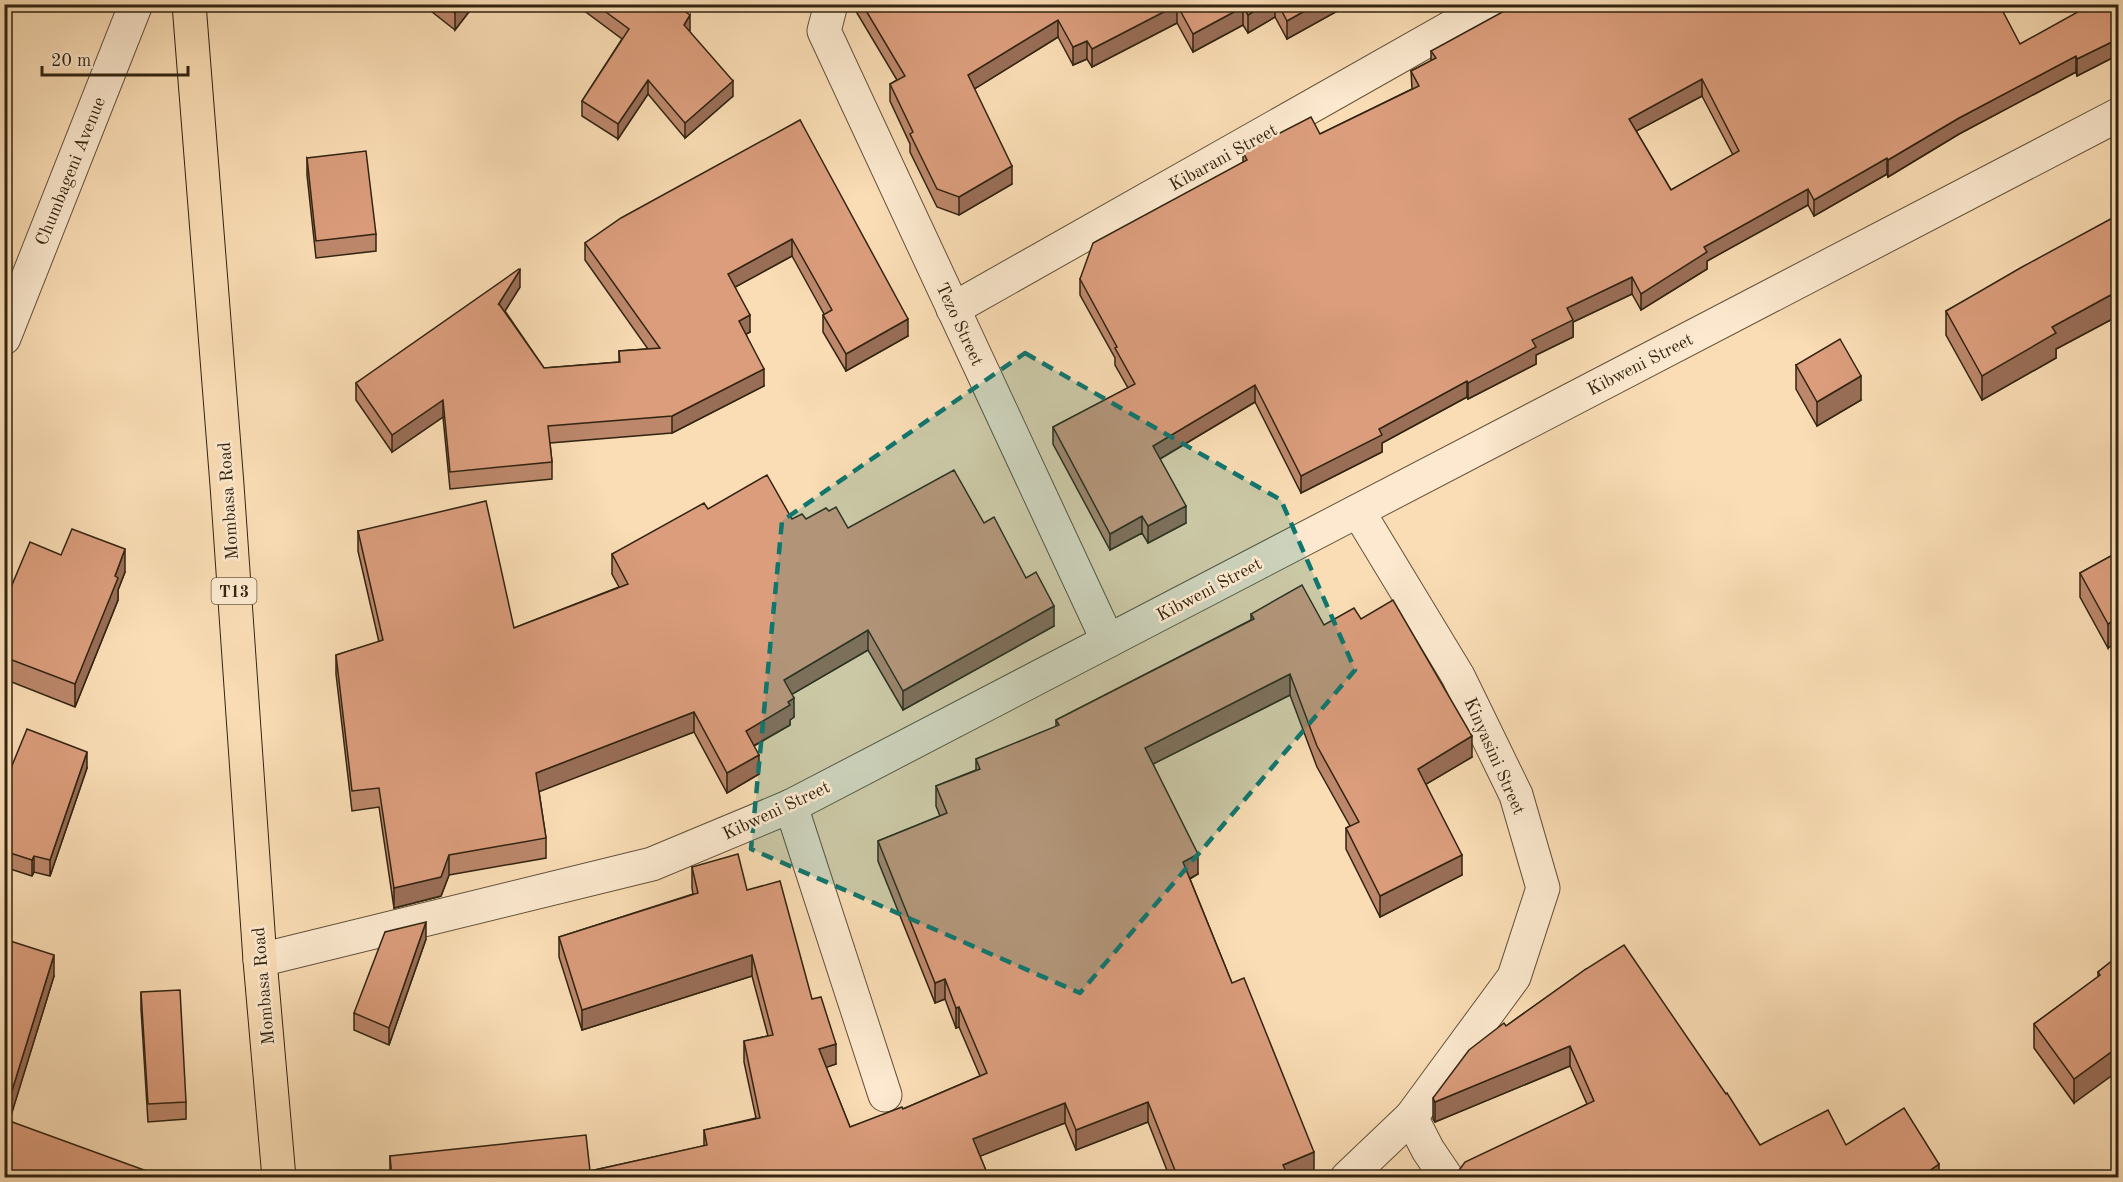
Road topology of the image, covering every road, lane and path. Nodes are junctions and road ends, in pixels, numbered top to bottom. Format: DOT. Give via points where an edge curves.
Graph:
graph roads {
  1 [pos="136,4"];
  2 [pos="189,4"];
  3 [pos="831,4"];
  4 [pos="1492,4"];
  5 [pos="2118,115"];
  6 [pos="953,309"];
  7 [pos="4,338"];
  8 [pos="1358,511"];
  9 [pos="1108,641"];
  10 [pos="791,806"];
  11 [pos="260,960"];
  12 [pos="885,1095"];
  13 [pos="1412,1117"];
  14 [pos="279,1178"];
  15 [pos="1347,1178"];
  16 [pos="1447,1178"];
  1 -- 7 [label="street, Chumbageni Avenue"];
  2 -- 11 [label="highway, Mombasa Road / T13"];
  3 -- 6 [label="street, Tezo Street" via="824,31"];
  4 -- 6 [label="street, Kibarani Street"];
  5 -- 8 [label="street, Kibweni Street"];
  6 -- 9 [label="street, Tezo Street"];
  8 -- 9 [label="street, Kibweni Street"];
  8 -- 13 [label="street, Kinyasini Street" via="1458,676 1516,795 1543,888 1514,977"];
  9 -- 10 [label="street, Kibweni Street"];
  10 -- 11 [label="street, Kibweni Street" via="652,864"];
  10 -- 12 [label="street"];
  11 -- 14 [label="highway, Mombasa Road / T13"];
  13 -- 15 [label="street, Kinyasini Street"];
  13 -- 16 [label="street"];
}
